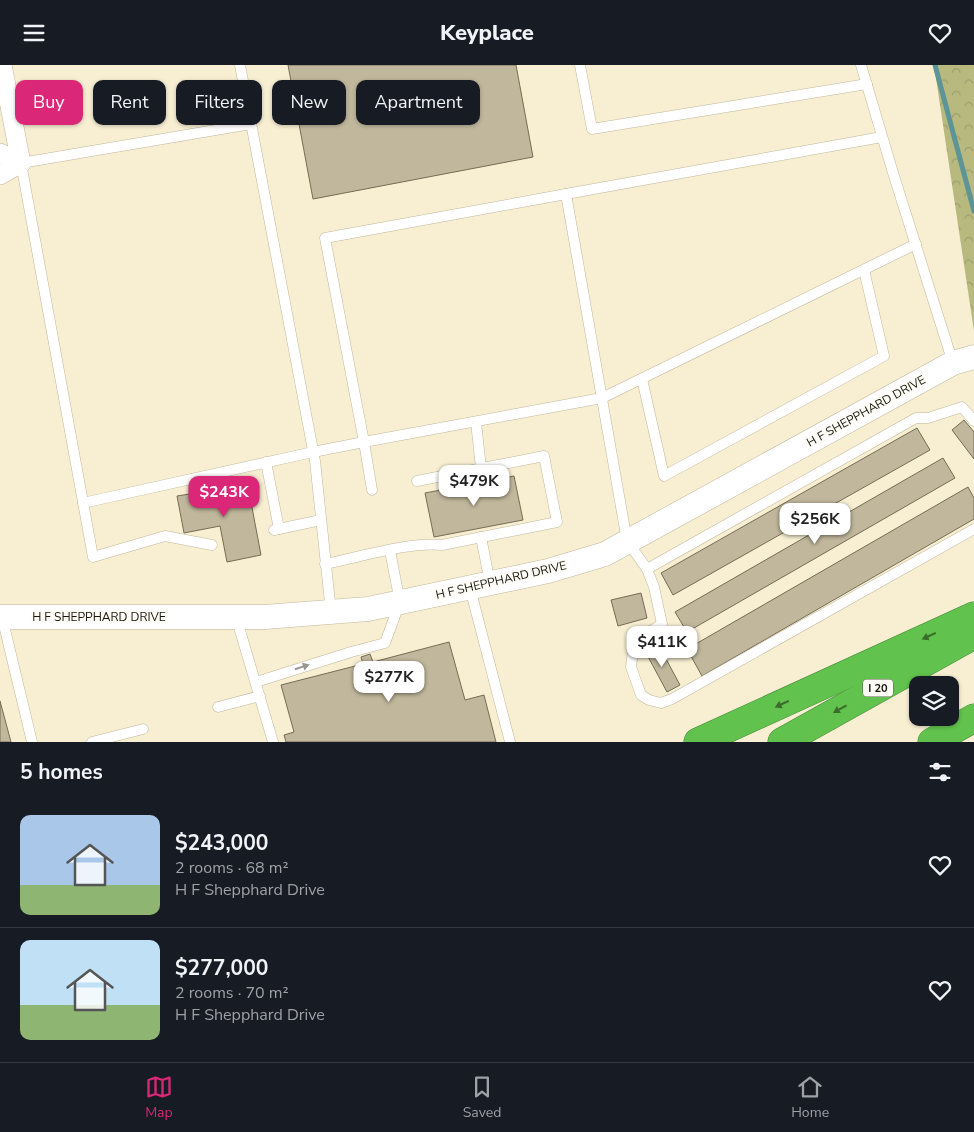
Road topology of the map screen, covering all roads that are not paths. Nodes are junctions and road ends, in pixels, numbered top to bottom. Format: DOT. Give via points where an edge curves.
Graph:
graph roads {
  1 [pos="2,65"];
  2 [pos="240,65"];
  3 [pos="580,65"];
  4 [pos="861,65"];
  5 [pos="243,80"];
  6 [pos="867,84"];
  7 [pos="245,125"];
  8 [pos="251,125"];
  9 [pos="882,137"];
  10 [pos="0,153"];
  11 [pos="21,163"];
  12 [pos="0,175"];
  13 [pos="566,194"];
  14 [pos="916,245"];
  15 [pos="864,270"];
  16 [pos="964,360"];
  17 [pos="642,379"];
  18 [pos="602,398"];
  19 [pos="974,421"];
  20 [pos="476,422"];
  21 [pos="364,443"];
  22 [pos="313,452"];
  23 [pos="266,462"];
  24 [pos="481,468"];
  25 [pos="417,481"];
  26 [pos="372,490"];
  27 [pos="83,503"];
  28 [pos="321,520"];
  29 [pos="974,529"];
  30 [pos="481,537"];
  31 [pos="627,541"];
  32 [pos="212,545"];
  33 [pos="390,551"];
  34 [pos="325,565"];
  35 [pos="647,569"];
  36 [pos="480,585"];
  37 [pos="400,603"];
  38 [pos="330,612"];
  39 [pos="1,617"];
  40 [pos="236,617"];
  41 [pos="974,617"];
  42 [pos="974,635"];
  43 [pos="256,682"];
  44 [pos="260,696"];
  45 [pos="218,707"];
  46 [pos="974,718"];
  47 [pos="143,729"];
  48 [pos="32,742"];
  49 [pos="92,742"];
  50 [pos="273,742"];
  51 [pos="510,742"];
  52 [pos="698,742"];
  53 [pos="782,742"];
  54 [pos="932,742"];
  1 -- 11 [label="street"];
  2 -- 5 [label="lane"];
  3 -- 6 [label="lane" via="592,129"];
  4 -- 6 [label="lane"];
  6 -- 9 [label="lane"];
  7 -- 11 [label="lane"];
  8 -- 22 [label="lane"];
  9 -- 13 [label="lane"];
  9 -- 14 [label="lane"];
  10 -- 11 [label="street"];
  11 -- 12 [label="street"];
  11 -- 27 [label="lane"];
  13 -- 18 [label="lane"];
  13 -- 21 [label="lane" via="325,238"];
  14 -- 15 [label="lane"];
  14 -- 16 [label="lane"];
  15 -- 17 [label="lane"];
  15 -- 17 [label="lane" via="884,356 664,476"];
  16 -- 31 [label="street, H F SHEPPHARD DRIVE"];
  17 -- 18 [label="lane"];
  18 -- 20 [label="lane"];
  18 -- 31 [label="lane"];
  19 -- 35 [label="lane" via="962,407 928,418 916,418"];
  20 -- 21 [label="lane"];
  20 -- 24 [label="lane"];
  21 -- 22 [label="lane"];
  21 -- 26 [label="lane"];
  22 -- 23 [label="lane"];
  22 -- 28 [label="lane"];
  23 -- 27 [label="lane"];
  23 -- 28 [label="lane" via="276,530"];
  24 -- 25 [label="lane"];
  24 -- 30 [label="lane" via="544,456 557,522"];
  27 -- 32 [label="lane" via="93,557 165,536"];
  28 -- 34 [label="lane"];
  29 -- 35 [label="lane" via="661,703 641,695 631,667 634,642 662,625"];
  30 -- 33 [label="lane"];
  30 -- 36 [label="lane"];
  31 -- 35 [label="lane"];
  31 -- 36 [label="street, H F SHEPPHARD DRIVE" via="605,553 557,568"];
  33 -- 34 [label="lane"];
  33 -- 37 [label="lane"];
  34 -- 38 [label="lane"];
  36 -- 37 [label="street, H F SHEPPHARD DRIVE"];
  36 -- 51 [label="lane"];
  37 -- 38 [label="street, H F SHEPPHARD DRIVE"];
  43 -- 37 [label="lane, one-way" via="385,643"];
  38 -- 40 [label="street, H F SHEPPHARD DRIVE"];
  39 -- 40 [label="street, H F SHEPPHARD DRIVE"];
  39 -- 48 [label="lane"];
  40 -- 43 [label="lane"];
  41 -- 52 [label="highway, one-way"];
  42 -- 53 [label="highway, I 20, one-way"];
  43 -- 44 [label="lane"];
  44 -- 45 [label="lane"];
  44 -- 50 [label="lane"];
  46 -- 54 [label="highway"];
  47 -- 49 [label="lane"];
}
